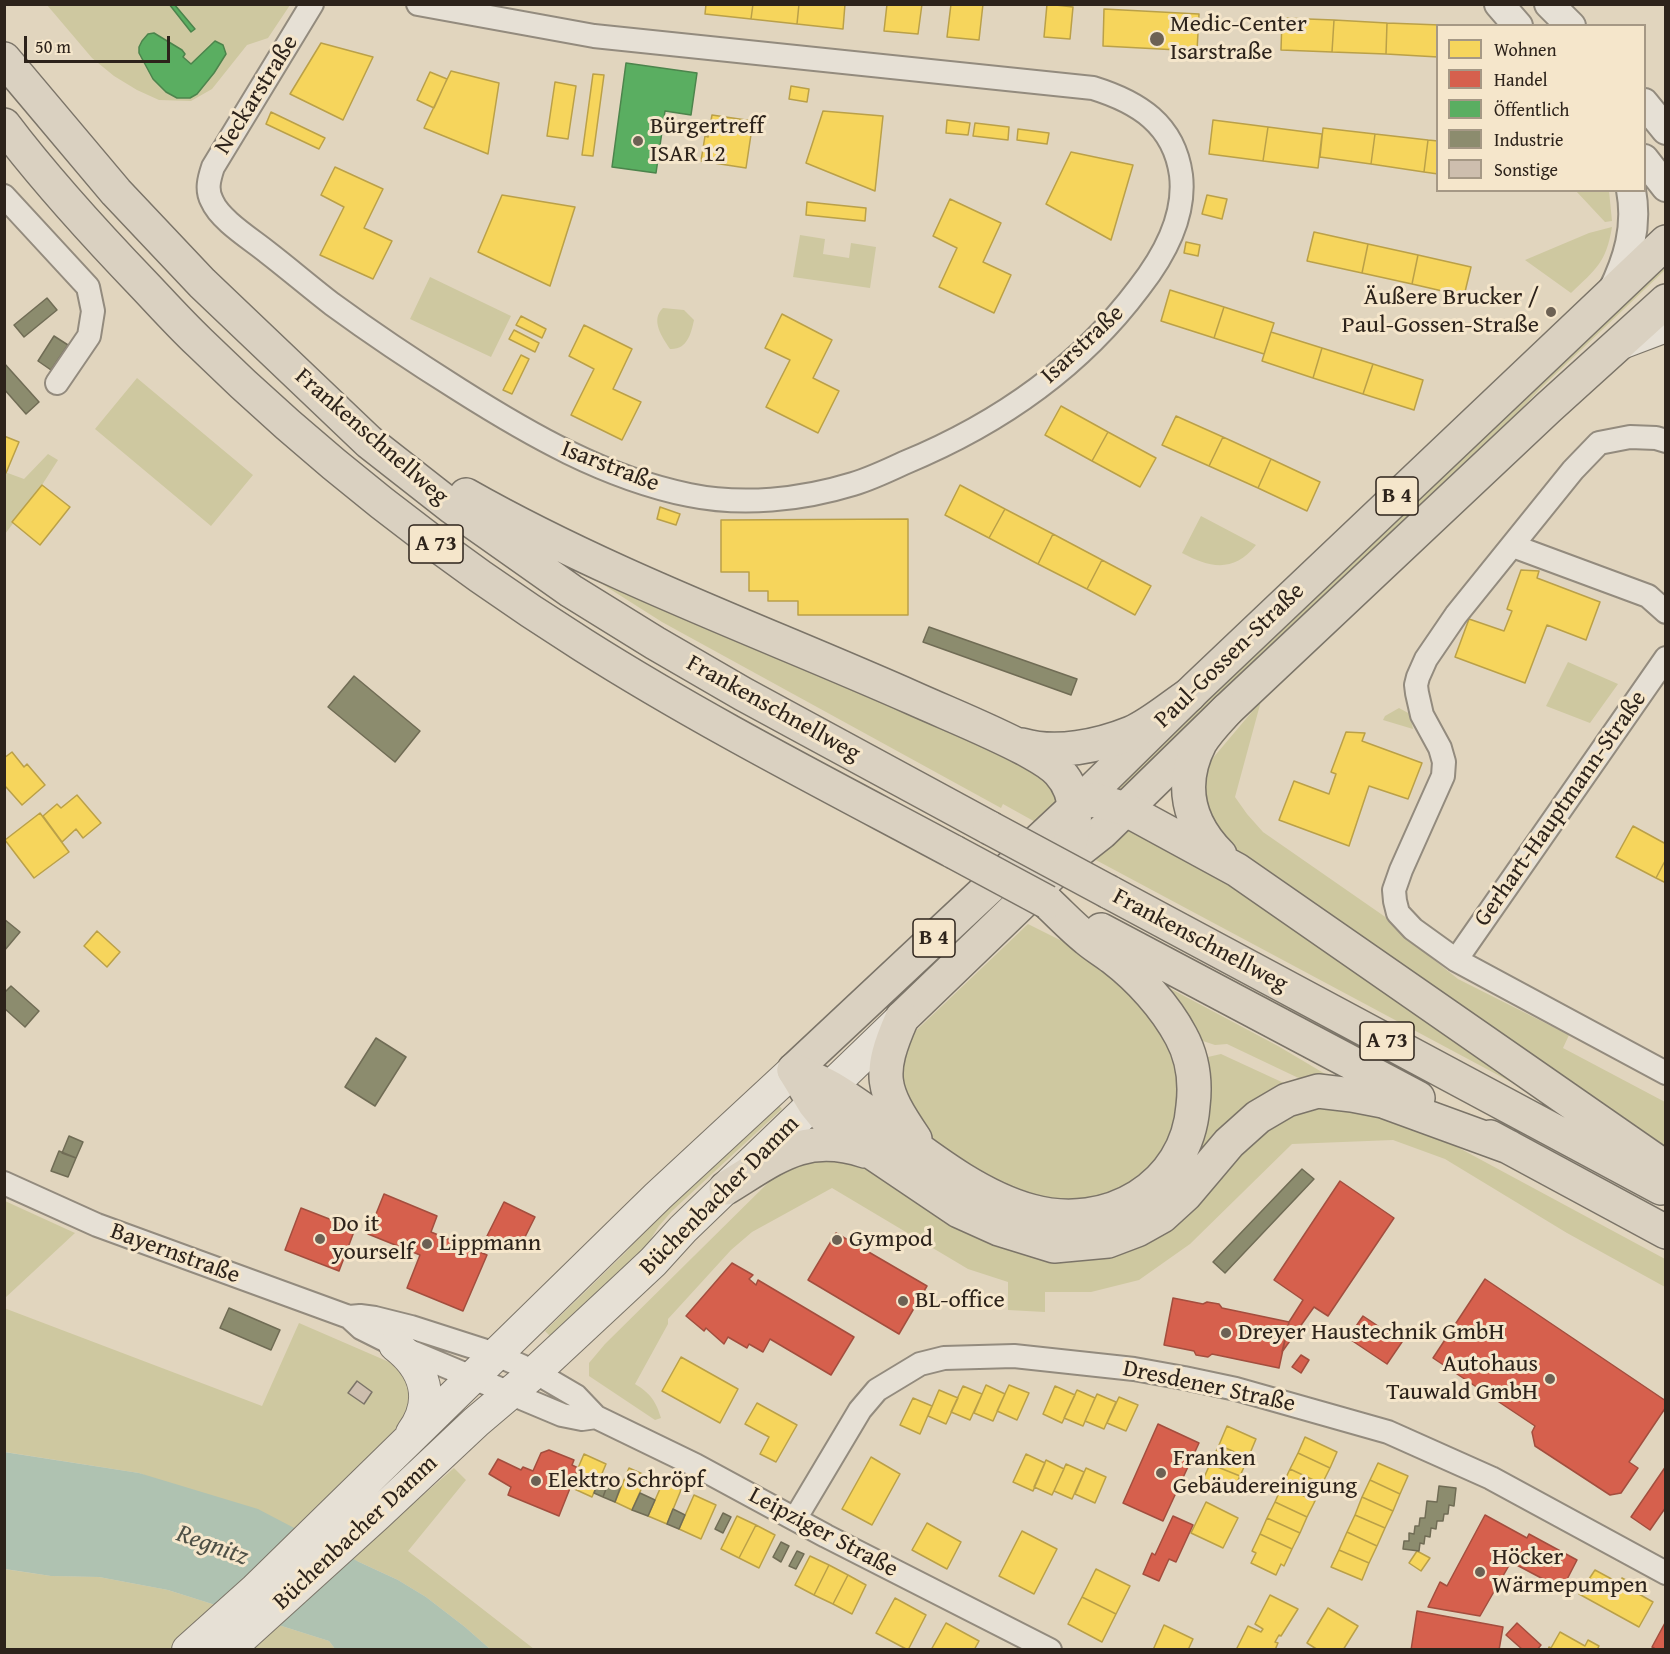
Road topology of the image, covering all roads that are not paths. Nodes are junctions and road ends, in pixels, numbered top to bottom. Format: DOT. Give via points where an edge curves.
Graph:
graph roads {
  1 [pos="312,4"];
  2 [pos="418,4"];
  3 [pos="1499,4"];
  4 [pos="1549,4"];
  5 [pos="1516,24"];
  6 [pos="1569,24"];
  7 [pos="4,59"];
  8 [pos="4,125"];
  9 [pos="1646,162"];
  10 [pos="1665,187"];
  11 [pos="208,189"];
  12 [pos="1630,192"];
  13 [pos="4,196"];
  14 [pos="1665,242"];
  15 [pos="1610,295"];
  16 [pos="1665,301"];
  17 [pos="1665,326"];
  18 [pos="1618,345"];
  19 [pos="304,380"];
  20 [pos="57,383"];
  21 [pos="1665,441"];
  22 [pos="1513,546"];
  23 [pos="1665,612"];
  24 [pos="1665,658"];
  25 [pos="1189,695"];
  26 [pos="1227,710"];
  27 [pos="1009,741"];
  28 [pos="1077,805"];
  29 [pos="1125,809"];
  30 [pos="1064,862"];
  31 [pos="1237,870"];
  32 [pos="1047,902"];
  33 [pos="1456,960"];
  34 [pos="902,1018"];
  35 [pos="794,1070"];
  36 [pos="1665,1073"];
  37 [pos="822,1095"];
  38 [pos="1509,1147"];
  39 [pos="873,1153"];
  40 [pos="924,1153"];
  41 [pos="1665,1168"];
  42 [pos="4,1183"];
  43 [pos="726,1188"];
  44 [pos="1665,1190"];
  45 [pos="1665,1232"];
  46 [pos="349,1317"];
  47 [pos="395,1346"];
  48 [pos="495,1354"];
  49 [pos="535,1372"];
  50 [pos="473,1378"];
  51 [pos="510,1393"];
  52 [pos="596,1417"];
  53 [pos="404,1445"];
  54 [pos="795,1519"];
  55 [pos="1665,1573"];
  56 [pos="188,1650"];
  57 [pos="228,1650"];
  58 [pos="1050,1650"];
  1 -- 11 [label="street, Neckarstraße" via="213,167"];
  2 -- 11 [label="street, Isarstraße" via="594,36 1094,88 1118,96 1156,120 1179,163 1182,185 1177,221 1168,245 1119,315 1072,362 1009,409 928,453 854,484 800,497 730,500 688,495 644,483 555,446 510,422 387,344 327,300 239,230 217,209"];
  3 -- 5 [label="street"];
  4 -- 6 [label="street"];
  7 -- 19 [label="main road, Frankenschnellweg / A 73" via="116,192 202,283"];
  8 -- 32 [label="main road, Frankenschnellweg / A 73, bridge" via="104,242 197,340 302,437 398,515 529,610 650,686"];
  9 -- 10 [label="street"];
  12 -- 15 [label="street" via="1633,216 1629,250"];
  13 -- 20 [label="street" via="88,287 93,311 89,336"];
  14 -- 15 [label="main road, Paul-Gossen-Straße / B 4"];
  15 -- 25 [label="main road, Paul-Gossen-Straße / B 4"];
  16 -- 18 [label="main road, Paul-Gossen-Straße / B 4"];
  17 -- 18 [label="main road"];
  18 -- 26 [label="main road, Paul-Gossen-Straße / B 4"];
  19 -- 27 [label="main road" via="369,421 451,487 527,530"];
  19 -- 44 [label="main road, Frankenschnellweg / A 73, bridge" via="369,442 452,507 571,591 655,643 990,828"];
  21 -- 22 [label="street" via="1630,437 1599,444 1573,470"];
  22 -- 23 [label="street" via="1639,592"];
  22 -- 33 [label="street" via="1456,615 1426,659 1416,685 1422,715 1440,748 1443,776 1401,870 1394,890 1395,901 1398,913 1413,929"];
  24 -- 33 [label="street, Gerhart-Hauptmann-Straße"];
  25 -- 27 [label="main road" via="1132,732 1079,748 1042,748"];
  25 -- 28 [label="main road, Paul-Gossen-Straße / B 4"];
  26 -- 29 [label="main road, Paul-Gossen-Straße / B 4"];
  26 -- 31 [label="main road" via="1195,754 1188,798 1197,828"];
  27 -- 28 [label="main road" via="1060,773"];
  28 -- 29 [label="main road" via="1096,800"];
  28 -- 30 [label="main road"];
  28 -- 35 [label="main road, Paul-Gossen-Straße / B 4"];
  29 -- 30 [label="main road, Paul-Gossen-Straße / B 4"];
  29 -- 31 [label="main road"];
  30 -- 34 [label="main road, Paul-Gossen-Straße / B 4"];
  31 -- 41 [label="main road"];
  32 -- 38 [label="main road, Frankenschnellweg / A 73"];
  32 -- 40 [label="main road" via="1136,978 1181,1036 1193,1066 1195,1093 1192,1124 1181,1153 1159,1183 1128,1203 1096,1214 1062,1216 1030,1211 997,1198"];
  33 -- 36 [label="street"];
  34 -- 37 [label="main road, Büchenbacher Damm"];
  34 -- 40 [label="main road" via="886,1058 886,1085 893,1105"];
  35 -- 37 [label="main road"];
  35 -- 48 [label="main road, Büchenbacher Damm"];
  37 -- 39 [label="main road" via="832,1123"];
  37 -- 40 [label="main road"];
  37 -- 43 [label="main road, Büchenbacher Damm"];
  38 -- 39 [label="main road" via="1383,1101 1318,1091 1287,1100 1258,1117 1162,1216 1108,1241 1054,1246 999,1229 959,1211"];
  38 -- 45 [label="main road, Frankenschnellweg / A 73"];
  39 -- 43 [label="main road" via="836,1143 802,1146"];
  42 -- 46 [label="street, Bayernstraße" via="97,1225"];
  43 -- 49 [label="main road, Büchenbacher Damm"];
  46 -- 47 [label="street, Bayernstraße"];
  46 -- 48 [label="street, Bayernstraße" via="384,1320"];
  47 -- 50 [label="street, Bayernstraße"];
  47 -- 53 [label="main road" via="415,1364 425,1392 422,1415"];
  48 -- 49 [label="street"];
  48 -- 50 [label="main road, Büchenbacher Damm"];
  49 -- 51 [label="main road, Büchenbacher Damm"];
  49 -- 52 [label="street, Leipziger Straße" via="576,1396"];
  50 -- 51 [label="street"];
  50 -- 53 [label="main road, Büchenbacher Damm"];
  51 -- 52 [label="street, Leipziger Straße" via="562,1415"];
  51 -- 57 [label="main road, Büchenbacher Damm"];
  52 -- 54 [label="street, Leipziger Straße"];
  53 -- 56 [label="main road, Büchenbacher Damm"];
  54 -- 55 [label="street, Dresdener Straße" via="860,1410 877,1390 920,1364 944,1358 1014,1356 1184,1378 1388,1432 1491,1478"];
  54 -- 58 [label="street, Leipziger Straße"];
}
